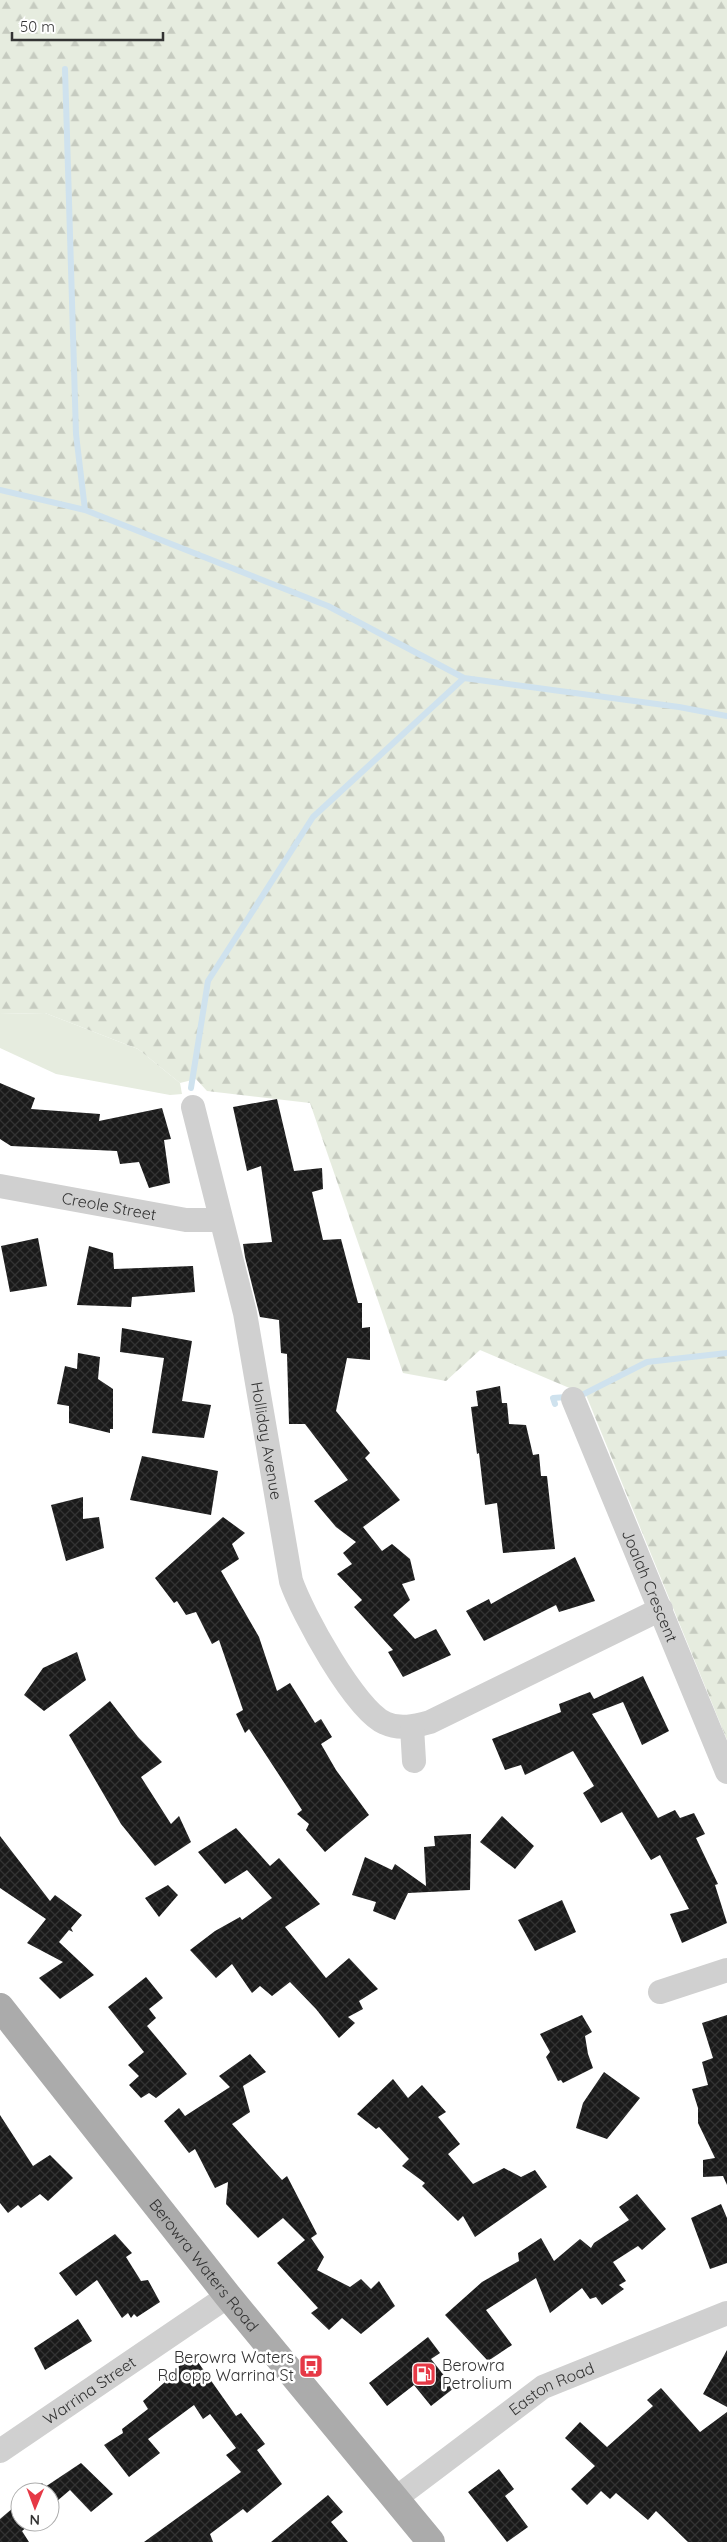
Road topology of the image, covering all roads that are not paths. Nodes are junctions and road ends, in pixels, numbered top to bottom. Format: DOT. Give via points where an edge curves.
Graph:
graph roads {
  1 [pos="193,1107"];
  2 [pos="0,1186"];
  3 [pos="220,1220"];
  4 [pos="573,1399"];
  5 [pos="661,1610"];
  6 [pos="412,1727"];
  7 [pos="414,1761"];
  8 [pos="727,1772"];
  9 [pos="727,1970"];
  10 [pos="660,1992"];
  11 [pos="0,2007"];
  12 [pos="228,2296"];
  13 [pos="727,2313"];
  14 [pos="0,2450"];
  15 [pos="396,2498"];
  16 [pos="431,2542"];
  1 -- 3 [label="street, Holliday Avenue"];
  2 -- 3 [label="street, Creole Street" via="186,1220"];
  3 -- 6 [label="street, Holliday Avenue" via="245,1313 291,1581 299,1605 361,1704 372,1716 385,1724"];
  4 -- 5 [label="street, Joalah Crescent"];
  5 -- 6 [label="street, Holliday Avenue" via="430,1722"];
  5 -- 8 [label="street, Joalah Crescent"];
  6 -- 7 [label="street"];
  9 -- 10 [label="street"];
  11 -- 12 [label="main road, Berowra Waters Road"];
  12 -- 14 [label="street, Warrina Street"];
  12 -- 15 [label="main road, Berowra Waters Road"];
  13 -- 15 [label="street, Easton Road" via="543,2387"];
  15 -- 16 [label="main road, Berowra Waters Road"];
}
